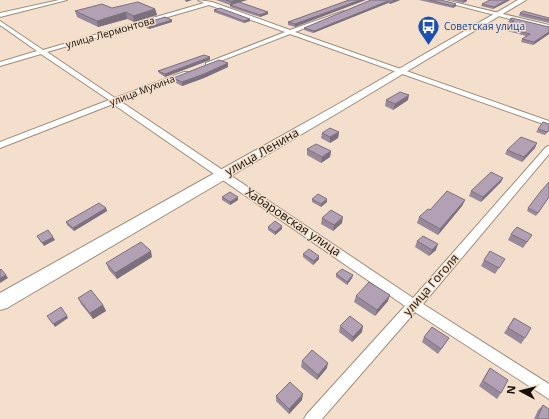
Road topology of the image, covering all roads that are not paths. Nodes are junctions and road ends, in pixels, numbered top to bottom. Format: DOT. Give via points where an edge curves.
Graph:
graph roads {
  1 [pos="65,0"];
  2 [pos="200,0"];
  3 [pos="219,0"];
  4 [pos="439,0"];
  5 [pos="523,0"];
  6 [pos="208,3"];
  7 [pos="346,11"];
  8 [pos="499,14"];
  9 [pos="0,16"];
  10 [pos="0,23"];
  11 [pos="549,27"];
  12 [pos="291,32"];
  13 [pos="43,51"];
  14 [pos="0,64"];
  15 [pos="202,67"];
  16 [pos="195,70"];
  17 [pos="403,71"];
  18 [pos="114,101"];
  19 [pos="549,124"];
  20 [pos="0,145"];
  21 [pos="549,149"];
  22 [pos="222,174"];
  23 [pos="0,302"];
  24 [pos="414,305"];
  25 [pos="549,392"];
  26 [pos="312,419"];
  1 -- 9 [label="street"];
  2 -- 6 [label="street"];
  3 -- 6 [label="street, улица Лермонтова"];
  4 -- 8 [label="street"];
  5 -- 8 [label="main road, улица Ленина"];
  6 -- 12 [label="street"];
  6 -- 13 [label="street, улица Лермонтова"];
  7 -- 12 [label="street"];
  8 -- 11 [label="street"];
  8 -- 17 [label="main road, улица Ленина"];
  10 -- 13 [label="street, Хабаровская улица"];
  12 -- 15 [label="street"];
  12 -- 17 [label="street"];
  13 -- 14 [label="street, улица Лермонтова"];
  13 -- 18 [label="street, Хабаровская улица"];
  16 -- 18 [label="street, улица Мухина"];
  17 -- 19 [label="street"];
  17 -- 22 [label="main road, улица Ленина"];
  18 -- 20 [label="street, улица Мухина"];
  18 -- 22 [label="street, Хабаровская улица"];
  21 -- 24 [label="street, улица Гоголя"];
  22 -- 23 [label="main road, улица Ленина"];
  22 -- 24 [label="street, Хабаровская улица"];
  24 -- 25 [label="street, Хабаровская улица"];
  24 -- 26 [label="street, улица Гоголя"];
}
